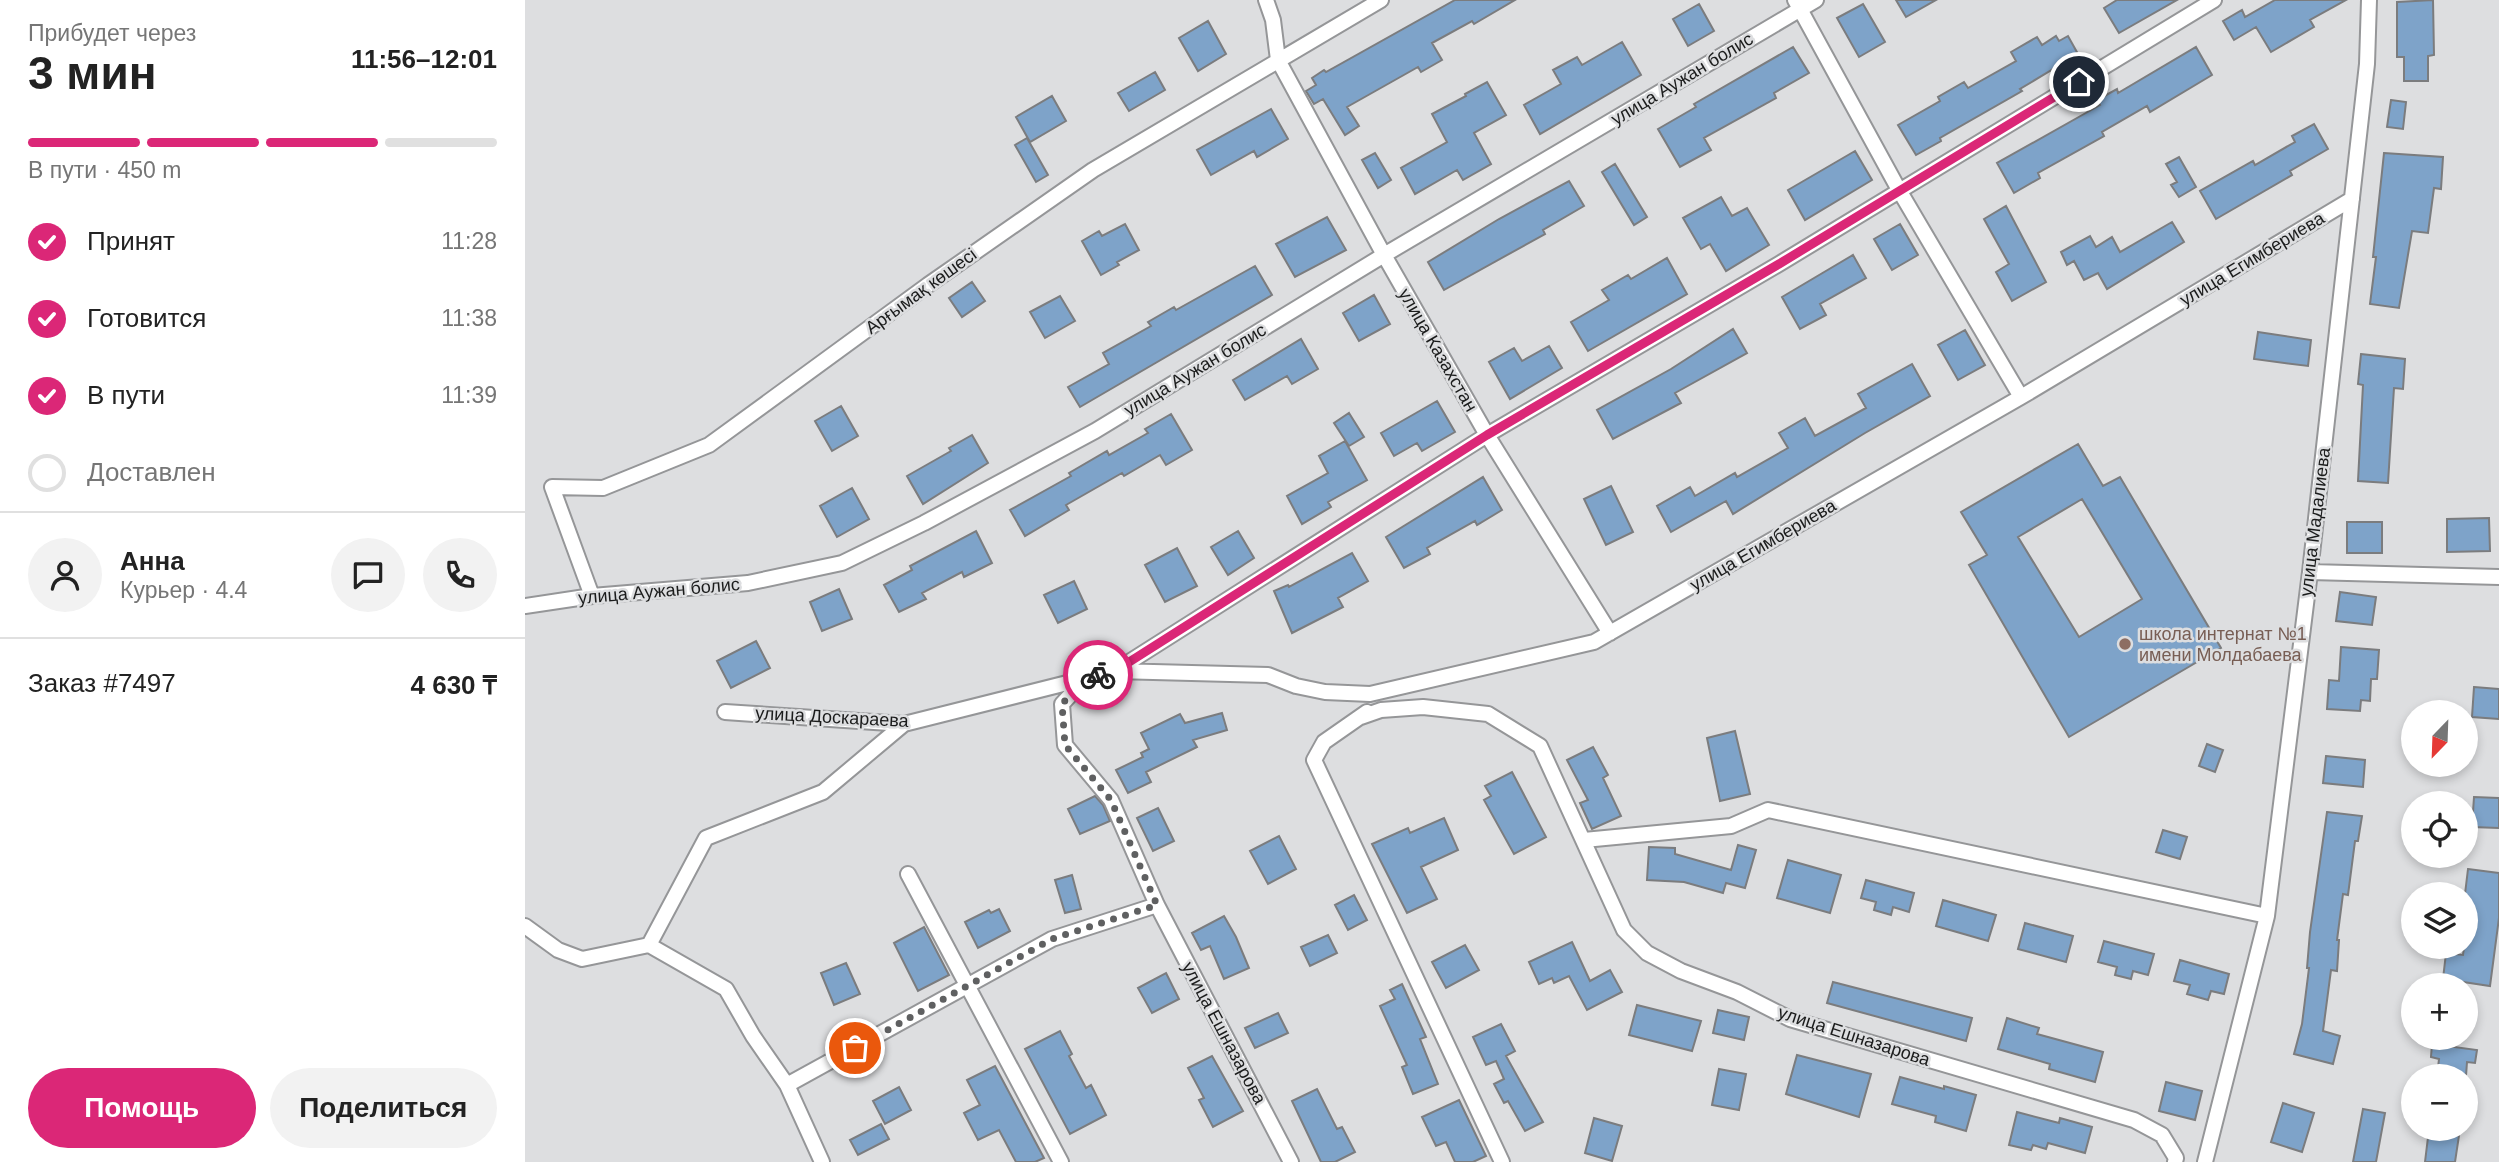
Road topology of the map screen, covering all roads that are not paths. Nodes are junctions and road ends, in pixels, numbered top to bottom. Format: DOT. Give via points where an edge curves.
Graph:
graph roads {
  1 [pos="1266,0"];
  2 [pos="1381,0"];
  3 [pos="1817,0"];
  4 [pos="2214,0"];
  5 [pos="2369,0"];
  6 [pos="1798,5"];
  7 [pos="1278,60"];
  8 [pos="1899,190"];
  9 [pos="2352,199"];
  10 [pos="1384,255"];
  11 [pos="2021,397"];
  12 [pos="1487,435"];
  13 [pos="2310,572"];
  14 [pos="2499,577"];
  15 [pos="592,596"];
  16 [pos="525,606"];
  17 [pos="1610,633"];
  18 [pos="1115,671"];
  19 [pos="1086,678"];
  20 [pos="1399,687"];
  21 [pos="725,712"];
  22 [pos="1361,717"];
  23 [pos="904,724"];
  24 [pos="1584,840"];
  25 [pos="908,874"];
  26 [pos="1157,905"];
  27 [pos="2267,916"];
  28 [pos="525,926"];
  29 [pos="649,945"];
  30 [pos="969,986"];
  31 [pos="787,1085"];
  32 [pos="823,1162"];
  33 [pos="1061,1162"];
  34 [pos="1291,1162"];
  35 [pos="1502,1162"];
  36 [pos="2175,1162"];
  37 [pos="2205,1162"];
  1 -- 7 [label="street"];
  2 -- 7 [label="street, Арғымақ көшесі"];
  3 -- 6 [label="street, улица Аужан болис"];
  4 -- 8 [label="street, улица Доскараева"];
  5 -- 9 [label="street, улица Мадалиева"];
  6 -- 8 [label="street"];
  6 -- 10 [label="street, улица Аужан болис"];
  7 -- 10 [label="street, улица Казахстан"];
  7 -- 15 [label="street, Арғымақ көшесі" via="1093,170 709,445 603,488 552,486"];
  8 -- 11 [label="street"];
  8 -- 12 [label="street, улица Доскараева"];
  9 -- 11 [label="street, улица Егимбериева"];
  9 -- 13 [label="street, улица Мадалиева"];
  10 -- 12 [label="street, улица Казахстан"];
  10 -- 15 [label="street, улица Аужан болис" via="1095,431 842,563 748,583"];
  11 -- 17 [label="street, улица Егимбериева"];
  12 -- 17 [label="street, улица Казахстан"];
  12 -- 18 [label="street, улица Доскараева"];
  13 -- 14 [label="street"];
  13 -- 27 [label="street, улица Мадалиева"];
  15 -- 16 [label="street, улица Аужан болис"];
  17 -- 20 [label="street, улица Егимбериева" via="1594,642"];
  18 -- 19 [label="street, улица Доскараева"];
  18 -- 20 [label="street, улица Егимбериева" via="1268,675 1325,692 1370,694"];
  19 -- 23 [label="street, улица Доскараева"];
  19 -- 26 [label="street, улица Ешназарова" via="1062,704 1065,745 1111,800"];
  20 -- 22 [label="street, улица Ешназарова"];
  21 -- 23 [label="street, улица Доскараева"];
  22 -- 24 [label="street, улица Ешназарова" via="1381,710 1423,707 1488,715 1540,746"];
  22 -- 35 [label="street, улица Ешназарова" via="1324,742 1314,760"];
  23 -- 29 [label="street" via="823,792 706,838"];
  24 -- 27 [label="street" via="1731,826 1768,810"];
  24 -- 36 [label="street, улица Ешназарова" via="1624,930 1647,953 1790,1019 2134,1120 2162,1135"];
  25 -- 30 [label="street"];
  26 -- 30 [label="street" via="1052,939"];
  26 -- 34 [label="street, улица Ешназарова"];
  27 -- 37 [label="street, улица Мадалиева"];
  28 -- 29 [label="street" via="558,950 582,959"];
  29 -- 31 [label="street" via="726,989"];
  30 -- 31 [label="street"];
  30 -- 33 [label="street"];
  31 -- 32 [label="street"];
}
